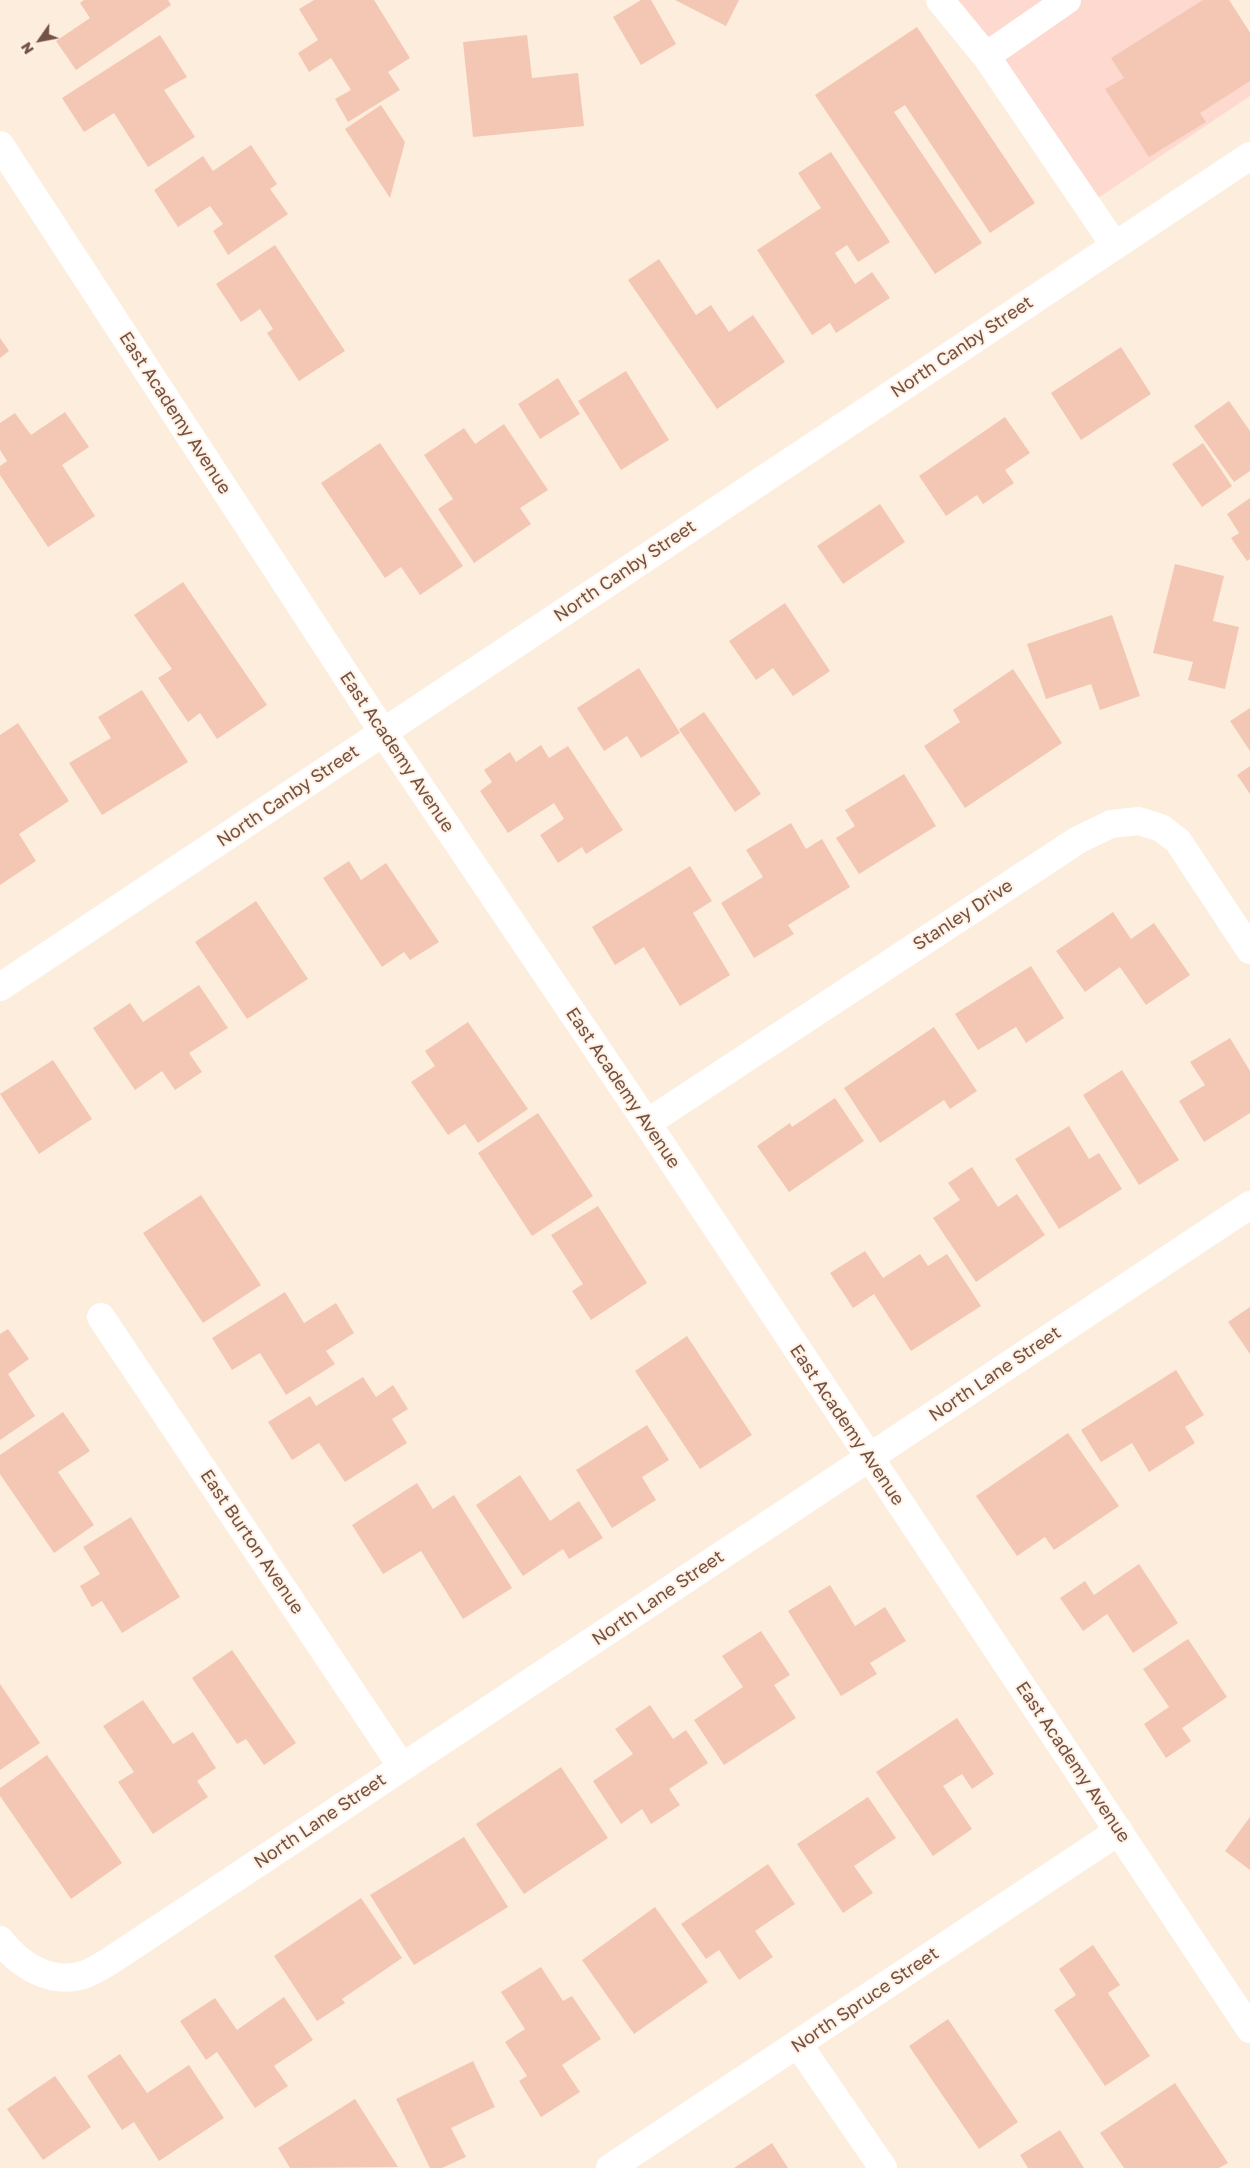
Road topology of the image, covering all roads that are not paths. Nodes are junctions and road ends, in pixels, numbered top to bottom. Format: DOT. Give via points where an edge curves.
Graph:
graph roads {
  1 [pos="940,0"];
  2 [pos="1067,0"];
  3 [pos="986,56"];
  4 [pos="0,145"];
  5 [pos="1250,156"];
  6 [pos="1115,246"];
  7 [pos="383,732"];
  8 [pos="1250,950"];
  9 [pos="0,987"];
  10 [pos="647,1122"];
  11 [pos="1250,1204"];
  12 [pos="102,1317"];
  13 [pos="868,1458"];
  14 [pos="402,1767"];
  15 [pos="1119,1831"];
  16 [pos="0,1940"];
  17 [pos="1250,2029"];
  18 [pos="798,2044"];
  19 [pos="610,2168"];
  20 [pos="883,2168"];
  1 -- 3 [label="street"];
  2 -- 3 [label="street"];
  3 -- 6 [label="street"];
  4 -- 7 [label="street, East Academy Avenue"];
  5 -- 6 [label="street, North Canby Street"];
  6 -- 7 [label="street, North Canby Street"];
  7 -- 9 [label="street, North Canby Street"];
  7 -- 10 [label="street, East Academy Avenue"];
  8 -- 10 [label="street, Stanley Drive" via="1178,841 1161,828 1139,821 1111,824 1078,840"];
  10 -- 13 [label="street, East Academy Avenue"];
  11 -- 13 [label="street, North Lane Street"];
  12 -- 14 [label="street, East Burton Avenue"];
  13 -- 14 [label="street, North Lane Street"];
  13 -- 15 [label="street, East Academy Avenue"];
  14 -- 16 [label="street, North Lane Street" via="86,1974 60,1978 30,1969"];
  15 -- 17 [label="street, East Academy Avenue"];
  15 -- 18 [label="street, North Spruce Street"];
  18 -- 19 [label="street, North Spruce Street"];
  18 -- 20 [label="street"];
}
